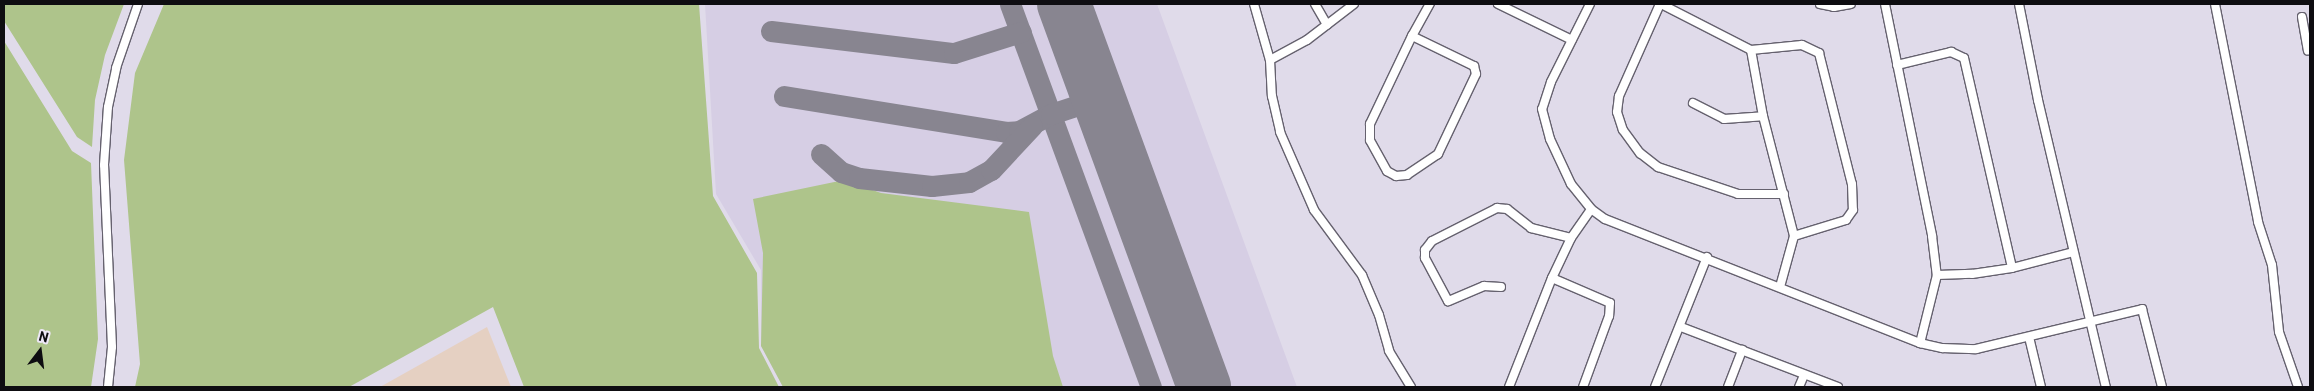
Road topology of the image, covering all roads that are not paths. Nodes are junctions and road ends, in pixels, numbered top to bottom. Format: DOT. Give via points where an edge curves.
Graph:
graph roads {
  1 [pos="138,4"];
  2 [pos="1254,4"];
  3 [pos="1315,4"];
  4 [pos="1354,4"];
  5 [pos="1430,4"];
  6 [pos="1498,4"];
  7 [pos="1590,4"];
  8 [pos="1660,4"];
  9 [pos="1820,4"];
  10 [pos="1851,4"];
  11 [pos="1885,4"];
  12 [pos="2020,4"];
  13 [pos="2215,4"];
  14 [pos="1509,6"];
  15 [pos="2302,17"];
  16 [pos="1327,25"];
  17 [pos="2308,34"];
  18 [pos="1412,36"];
  19 [pos="1572,40"];
  20 [pos="1751,50"];
  21 [pos="2308,50"];
  22 [pos="1270,60"];
  23 [pos="1897,65"];
  24 [pos="1693,103"];
  25 [pos="1763,116"];
  26 [pos="1784,194"];
  27 [pos="1591,209"];
  28 [pos="1794,236"];
  29 [pos="1571,238"];
  30 [pos="2072,252"];
  31 [pos="1707,257"];
  32 [pos="2012,268"];
  33 [pos="1937,275"];
  34 [pos="1552,278"];
  35 [pos="1501,287"];
  36 [pos="1780,287"];
  37 [pos="2090,321"];
  38 [pos="1681,328"];
  39 [pos="2029,338"];
  40 [pos="1920,343"];
  41 [pos="1742,350"];
  42 [pos="1804,375"];
  43 [pos="1409,384"];
  44 [pos="108,387"];
  45 [pos="1401,387"];
  46 [pos="1509,387"];
  47 [pos="1583,387"];
  48 [pos="1655,387"];
  49 [pos="1728,387"];
  50 [pos="1799,387"];
  51 [pos="1838,387"];
  52 [pos="2041,387"];
  53 [pos="2106,387"];
  54 [pos="2162,387"];
  55 [pos="2298,387"];
  1 -- 44 [label="street" via="116,68 108,107 104,166 112,347"];
  2 -- 22 [label="street"];
  3 -- 16 [label="street"];
  4 -- 16 [label="street"];
  5 -- 18 [label="street"];
  6 -- 14 [label="street"];
  7 -- 19 [label="street"];
  8 -- 20 [label="street"];
  8 -- 26 [label="street" via="1619,96 1617,112 1623,130 1640,153 1664,169 1738,194"];
  9 -- 10 [label="street" via="1834,7"];
  11 -- 23 [label="street"];
  12 -- 30 [label="street"];
  13 -- 55 [label="street" via="2258,222 2272,265 2279,332"];
  14 -- 19 [label="street"];
  15 -- 17 [label="street"];
  16 -- 22 [label="street"];
  17 -- 21 [label="street"];
  18 -- 18 [label="street" via="1369,129 1370,140 1387,171 1396,176 1407,175 1438,154 1476,74 1474,66"];
  19 -- 27 [label="street" via="1544,98 1542,109 1547,132 1571,184"];
  20 -- 25 [label="street"];
  20 -- 28 [label="street" via="1802,45 1819,53 1852,184 1853,210 1846,220"];
  22 -- 43 [label="street" via="1276,118 1297,174 1314,210 1362,275 1380,315 1389,351"];
  23 -- 32 [label="street" via="1951,52 1964,58"];
  23 -- 33 [label="street"];
  24 -- 25 [label="street" via="1724,119"];
  25 -- 26 [label="street"];
  26 -- 28 [label="street"];
  27 -- 29 [label="street"];
  27 -- 31 [label="street" via="1627,230"];
  28 -- 36 [label="street"];
  29 -- 34 [label="street"];
  29 -- 35 [label="street" via="1531,228 1507,209 1497,208 1432,241 1425,250 1424,258 1448,301 1484,286"];
  30 -- 32 [label="street"];
  30 -- 37 [label="street"];
  31 -- 36 [label="street"];
  31 -- 38 [label="street"];
  32 -- 33 [label="street"];
  33 -- 40 [label="street"];
  34 -- 46 [label="street"];
  34 -- 47 [label="street" via="1610,303 1610,316"];
  36 -- 40 [label="street"];
  37 -- 39 [label="street"];
  37 -- 53 [label="street"];
  37 -- 54 [label="street" via="2142,309"];
  38 -- 41 [label="street"];
  38 -- 48 [label="street"];
  39 -- 40 [label="street" via="1976,349 1942,348"];
  39 -- 52 [label="street"];
  41 -- 42 [label="street"];
  41 -- 49 [label="street"];
  42 -- 50 [label="street"];
  42 -- 51 [label="street"];
  43 -- 45 [label="street"];
}
